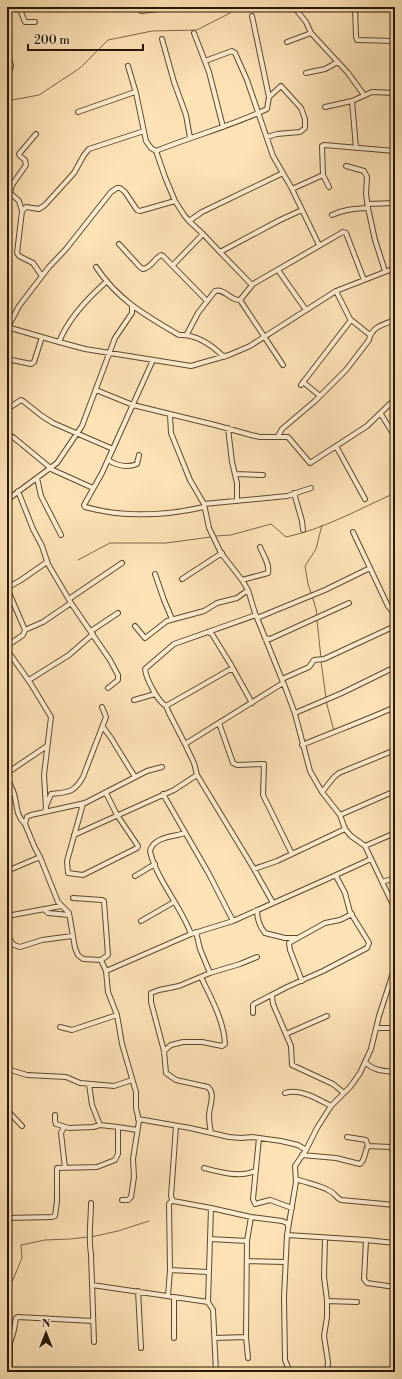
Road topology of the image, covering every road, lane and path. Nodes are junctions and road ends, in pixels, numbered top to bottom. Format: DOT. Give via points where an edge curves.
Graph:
graph roads {
  1 [pos="19,7"];
  2 [pos="176,7"];
  3 [pos="294,7"];
  4 [pos="355,7"];
  5 [pos="141,11"];
  6 [pos="252,16"];
  7 [pos="35,22"];
  8 [pos="194,33"];
  9 [pos="311,33"];
  10 [pos="162,39"];
  11 [pos="395,41"];
  12 [pos="287,42"];
  13 [pos="7,50"];
  14 [pos="205,61"];
  15 [pos="338,62"];
  16 [pos="128,66"];
  17 [pos="7,70"];
  18 [pos="306,74"];
  19 [pos="136,92"];
  20 [pos="394,93"];
  21 [pos="364,95"];
  22 [pos="269,97"];
  23 [pos="352,101"];
  24 [pos="325,107"];
  25 [pos="78,112"];
  26 [pos="258,113"];
  27 [pos="223,127"];
  28 [pos="144,131"];
  29 [pos="36,134"];
  30 [pos="267,137"];
  31 [pos="190,138"];
  32 [pos="395,143"];
  33 [pos="356,148"];
  34 [pos="156,152"];
  35 [pos="395,152"];
  36 [pos="346,166"];
  37 [pos="283,173"];
  38 [pos="323,175"];
  39 [pos="9,184"];
  40 [pos="329,187"];
  41 [pos="292,189"];
  42 [pos="176,201"];
  43 [pos="395,203"];
  44 [pos="368,206"];
  45 [pos="302,210"];
  46 [pos="22,211"];
  47 [pos="332,216"];
  48 [pos="189,221"];
  49 [pos="203,234"];
  50 [pos="119,244"];
  51 [pos="319,245"];
  52 [pos="220,252"];
  53 [pos="173,265"];
  54 [pos="96,267"];
  55 [pos="395,268"];
  56 [pos="278,270"];
  57 [pos="385,272"];
  58 [pos="42,276"];
  59 [pos="364,280"];
  60 [pos="106,282"];
  61 [pos="252,285"];
  62 [pos="336,291"];
  63 [pos="240,300"];
  64 [pos="207,301"];
  65 [pos="132,306"];
  66 [pos="306,310"];
  67 [pos="142,312"];
  68 [pos="132,313"];
  69 [pos="351,320"];
  70 [pos="395,320"];
  71 [pos="7,327"];
  72 [pos="187,334"];
  73 [pos="370,335"];
  74 [pos="42,337"];
  75 [pos="264,338"];
  76 [pos="59,342"];
  77 [pos="110,353"];
  78 [pos="224,357"];
  79 [pos="7,359"];
  80 [pos="153,360"];
  81 [pos="283,365"];
  82 [pos="96,390"];
  83 [pos="320,396"];
  84 [pos="395,399"];
  85 [pos="7,405"];
  86 [pos="133,405"];
  87 [pos="381,414"];
  88 [pos="170,415"];
  89 [pos="228,428"];
  90 [pos="77,433"];
  91 [pos="278,436"];
  92 [pos="13,437"];
  93 [pos="395,437"];
  94 [pos="336,446"];
  95 [pos="112,449"];
  96 [pos="139,454"];
  97 [pos="108,460"];
  98 [pos="51,468"];
  99 [pos="236,474"];
  100 [pos="263,475"];
  101 [pos="37,478"];
  102 [pos="93,488"];
  103 [pos="310,488"];
  104 [pos="18,491"];
  105 [pos="294,493"];
  106 [pos="365,499"];
  107 [pos="7,500"];
  108 [pos="237,501"];
  109 [pos="204,505"];
  110 [pos="303,530"];
  111 [pos="353,532"];
  112 [pos="60,535"];
  113 [pos="260,547"];
  114 [pos="222,553"];
  115 [pos="47,562"];
  116 [pos="122,563"];
  117 [pos="370,568"];
  118 [pos="155,574"];
  119 [pos="182,579"];
  120 [pos="242,580"];
  121 [pos="248,590"];
  122 [pos="70,601"];
  123 [pos="13,602"];
  124 [pos="349,603"];
  125 [pos="7,605"];
  126 [pos="118,613"];
  127 [pos="395,615"];
  128 [pos="256,617"];
  129 [pos="172,619"];
  130 [pos="135,626"];
  131 [pos="395,626"];
  132 [pos="25,630"];
  133 [pos="92,632"];
  134 [pos="211,632"];
  135 [pos="267,640"];
  136 [pos="7,646"];
  137 [pos="7,650"];
  138 [pos="395,667"];
  139 [pos="231,670"];
  140 [pos="29,680"];
  141 [pos="282,681"];
  142 [pos="108,688"];
  143 [pos="155,694"];
  144 [pos="134,700"];
  145 [pos="252,703"];
  146 [pos="166,706"];
  147 [pos="102,707"];
  148 [pos="395,707"];
  149 [pos="295,713"];
  150 [pos="219,722"];
  151 [pos="102,727"];
  152 [pos="185,744"];
  153 [pos="302,745"];
  154 [pos="47,746"];
  155 [pos="395,750"];
  156 [pos="162,767"];
  157 [pos="7,775"];
  158 [pos="197,775"];
  159 [pos="135,778"];
  160 [pos="9,789"];
  161 [pos="395,791"];
  162 [pos="322,792"];
  163 [pos="106,793"];
  164 [pos="163,794"];
  165 [pos="83,804"];
  166 [pos="46,809"];
  167 [pos="117,815"];
  168 [pos="340,815"];
  169 [pos="25,824"];
  170 [pos="345,829"];
  171 [pos="185,833"];
  172 [pos="395,834"];
  173 [pos="74,836"];
  174 [pos="365,846"];
  175 [pos="292,854"];
  176 [pos="40,857"];
  177 [pos="371,858"];
  178 [pos="155,864"];
  179 [pos="254,870"];
  180 [pos="7,871"];
  181 [pos="135,876"];
  182 [pos="336,876"];
  183 [pos="395,878"];
  184 [pos="382,882"];
  185 [pos="73,898"];
  186 [pos="174,902"];
  187 [pos="272,903"];
  188 [pos="61,906"];
  189 [pos="44,909"];
  190 [pos="395,909"];
  191 [pos="257,910"];
  192 [pos="252,912"];
  193 [pos="352,914"];
  194 [pos="69,915"];
  195 [pos="7,916"];
  196 [pos="257,917"];
  197 [pos="141,921"];
  198 [pos="233,921"];
  199 [pos="196,932"];
  200 [pos="191,934"];
  201 [pos="7,936"];
  202 [pos="72,936"];
  203 [pos="296,938"];
  204 [pos="257,957"];
  205 [pos="101,960"];
  206 [pos="395,967"];
  207 [pos="106,971"];
  208 [pos="210,973"];
  209 [pos="200,977"];
  210 [pos="302,981"];
  211 [pos="389,986"];
  212 [pos="395,987"];
  213 [pos="272,996"];
  214 [pos="253,1013"];
  215 [pos="117,1015"];
  216 [pos="327,1016"];
  217 [pos="60,1027"];
  218 [pos="377,1028"];
  219 [pos="395,1028"];
  220 [pos="286,1034"];
  221 [pos="164,1051"];
  222 [pos="365,1062"];
  223 [pos="7,1069"];
  224 [pos="395,1072"];
  225 [pos="132,1080"];
  226 [pos="88,1084"];
  227 [pos="285,1093"];
  228 [pos="344,1093"];
  229 [pos="331,1106"];
  230 [pos="7,1110"];
  231 [pos="55,1115"];
  232 [pos="138,1119"];
  233 [pos="100,1125"];
  234 [pos="22,1126"];
  235 [pos="176,1126"];
  236 [pos="64,1127"];
  237 [pos="118,1127"];
  238 [pos="138,1130"];
  239 [pos="211,1133"];
  240 [pos="347,1137"];
  241 [pos="259,1138"];
  242 [pos="368,1146"];
  243 [pos="306,1150"];
  244 [pos="302,1155"];
  245 [pos="395,1156"];
  246 [pos="65,1168"];
  247 [pos="204,1168"];
  248 [pos="255,1171"];
  249 [pos="296,1179"];
  250 [pos="122,1200"];
  251 [pos="172,1200"];
  252 [pos="91,1203"];
  253 [pos="395,1205"];
  254 [pos="211,1208"];
  255 [pos="292,1208"];
  256 [pos="250,1217"];
  257 [pos="7,1218"];
  258 [pos="289,1228"];
  259 [pos="287,1235"];
  260 [pos="325,1238"];
  261 [pos="210,1239"];
  262 [pos="366,1240"];
  263 [pos="248,1241"];
  264 [pos="395,1244"];
  265 [pos="248,1261"];
  266 [pos="285,1262"];
  267 [pos="170,1270"];
  268 [pos="208,1272"];
  269 [pos="92,1285"];
  270 [pos="395,1287"];
  271 [pos="138,1291"];
  272 [pos="168,1296"];
  273 [pos="174,1297"];
  274 [pos="327,1301"];
  275 [pos="208,1302"];
  276 [pos="357,1302"];
  277 [pos="93,1321"];
  278 [pos="246,1337"];
  279 [pos="174,1338"];
  280 [pos="215,1338"];
  281 [pos="94,1342"];
  282 [pos="141,1348"];
  283 [pos="248,1358"];
  284 [pos="10,1372"];
  285 [pos="216,1372"];
  286 [pos="290,1372"];
  287 [pos="327,1372"];
  1 -- 7 [label="street" via="25,22"];
  2 -- 5 [label="street"];
  3 -- 9 [label="street"];
  4 -- 11 [label="street" via="357,40"];
  6 -- 22 [label="street"];
  8 -- 14 [label="street"];
  9 -- 12 [label="street"];
  9 -- 15 [label="street"];
  10 -- 31 [label="street" via="186,115"];
  13 -- 17 [label="street" via="11,66"];
  14 -- 26 [label="street" via="234,51"];
  14 -- 27 [label="street"];
  15 -- 18 [label="street"];
  15 -- 21 [label="street"];
  16 -- 19 [label="street"];
  19 -- 25 [label="street"];
  19 -- 28 [label="street"];
  20 -- 21 [label="street" via="377,91"];
  20 -- 32 [label="street"];
  21 -- 23 [label="street"];
  22 -- 26 [label="street" via="268,109"];
  22 -- 30 [label="street" via="281,86 301,108 305,116 305,125 300,132"];
  23 -- 24 [label="street"];
  23 -- 33 [label="street"];
  26 -- 27 [label="street"];
  26 -- 30 [label="street"];
  27 -- 31 [label="street"];
  28 -- 34 [label="street" via="148,144"];
  28 -- 46 [label="street" via="89,149 74,173 45,205 39,208 26,207"];
  29 -- 39 [label="street" via="20,152 26,165"];
  30 -- 37 [label="street"];
  31 -- 34 [label="street"];
  33 -- 35 [label="street"];
  33 -- 38 [label="street" via="322,146"];
  34 -- 42 [label="street"];
  36 -- 44 [label="street" via="364,171 367,178"];
  37 -- 41 [label="street"];
  37 -- 48 [label="street" via="202,212"];
  38 -- 40 [label="street"];
  38 -- 41 [label="street"];
  39 -- 46 [label="street" via="10,193 19,201"];
  41 -- 45 [label="street"];
  42 -- 48 [label="street"];
  42 -- 58 [label="street" via="140,211 125,192 117,188"];
  43 -- 44 [label="street"];
  44 -- 47 [label="street" via="340,211"];
  44 -- 57 [label="street"];
  45 -- 51 [label="street"];
  45 -- 52 [label="street"];
  46 -- 58 [label="street" via="17,253 18,256 33,263"];
  48 -- 49 [label="street"];
  49 -- 52 [label="street"];
  49 -- 53 [label="street"];
  50 -- 53 [label="street" via="143,269 161,255"];
  51 -- 56 [label="street"];
  51 -- 59 [label="street" via="345,232"];
  52 -- 61 [label="street"];
  53 -- 64 [label="street"];
  54 -- 60 [label="street"];
  55 -- 57 [label="street"];
  56 -- 61 [label="street"];
  56 -- 66 [label="street"];
  57 -- 59 [label="street"];
  58 -- 71 [label="street"];
  59 -- 62 [label="street"];
  60 -- 65 [label="street"];
  60 -- 76 [label="street" via="80,309 64,330"];
  61 -- 63 [label="street"];
  62 -- 66 [label="street"];
  62 -- 69 [label="street"];
  63 -- 64 [label="street" via="218,290"];
  63 -- 75 [label="street"];
  64 -- 72 [label="street"];
  65 -- 67 [label="street"];
  65 -- 68 [label="street"];
  66 -- 75 [label="street"];
  67 -- 68 [label="street"];
  67 -- 72 [label="street" via="179,334"];
  68 -- 77 [label="street" via="115,338"];
  69 -- 73 [label="street"];
  69 -- 83 [label="street" via="302,383"];
  70 -- 73 [label="street" via="376,328"];
  71 -- 74 [label="street"];
  72 -- 78 [label="street" via="212,346"];
  73 -- 83 [label="street" via="369,340 346,370"];
  74 -- 76 [label="street"];
  74 -- 79 [label="street" via="32,364"];
  75 -- 78 [label="street"];
  75 -- 81 [label="street"];
  76 -- 77 [label="street"];
  77 -- 80 [label="street"];
  77 -- 82 [label="street"];
  78 -- 80 [label="street" via="191,366"];
  80 -- 86 [label="street"];
  82 -- 86 [label="street"];
  82 -- 90 [label="street"];
  83 -- 91 [label="street"];
  84 -- 87 [label="street"];
  85 -- 90 [label="street" via="12,406 21,400 53,423"];
  86 -- 88 [label="street"];
  86 -- 95 [label="street"];
  87 -- 93 [label="street"];
  87 -- 94 [label="street"];
  88 -- 89 [label="street"];
  88 -- 109 [label="street" via="174,443"];
  89 -- 91 [label="street" via="256,436"];
  89 -- 99 [label="street"];
  90 -- 95 [label="street"];
  90 -- 98 [label="street"];
  91 -- 94 [label="street" via="288,437 309,463"];
  92 -- 98 [label="street"];
  94 -- 106 [label="street"];
  95 -- 97 [label="street"];
  96 -- 97 [label="street" via="137,464 131,466 115,464"];
  97 -- 102 [label="street"];
  98 -- 101 [label="street"];
  98 -- 102 [label="street"];
  99 -- 100 [label="street"];
  99 -- 108 [label="street"];
  101 -- 104 [label="street"];
  101 -- 112 [label="street" via="41,496"];
  102 -- 109 [label="street" via="84,506 104,512 162,514"];
  103 -- 105 [label="street"];
  104 -- 107 [label="street"];
  104 -- 115 [label="street"];
  105 -- 108 [label="street"];
  105 -- 110 [label="street"];
  108 -- 109 [label="street"];
  109 -- 114 [label="street" via="209,528"];
  111 -- 117 [label="street"];
  113 -- 120 [label="street" via="268,573"];
  114 -- 119 [label="street"];
  114 -- 120 [label="street"];
  115 -- 122 [label="street"];
  115 -- 123 [label="street" via="7,588"];
  116 -- 122 [label="street"];
  117 -- 127 [label="street"];
  117 -- 128 [label="street" via="325,590"];
  118 -- 129 [label="street"];
  120 -- 121 [label="street"];
  121 -- 128 [label="street"];
  121 -- 129 [label="street" via="237,598 217,603 204,611"];
  122 -- 132 [label="street" via="43,622"];
  122 -- 133 [label="street"];
  123 -- 125 [label="street"];
  123 -- 132 [label="street"];
  124 -- 135 [label="street"];
  126 -- 133 [label="street"];
  128 -- 134 [label="street"];
  128 -- 135 [label="street"];
  129 -- 130 [label="street" via="145,638"];
  131 -- 141 [label="street" via="324,659 314,660 309,667"];
  132 -- 136 [label="street" via="23,635"];
  133 -- 140 [label="street" via="69,655"];
  133 -- 142 [label="street" via="118,675 117,681"];
  134 -- 139 [label="street" via="231,665"];
  134 -- 143 [label="street" via="174,644 147,666 145,670"];
  135 -- 141 [label="street"];
  137 -- 140 [label="street"];
  138 -- 149 [label="street"];
  139 -- 145 [label="street"];
  139 -- 146 [label="street"];
  140 -- 154 [label="street" via="51,717"];
  141 -- 145 [label="street"];
  141 -- 149 [label="street"];
  143 -- 144 [label="street"];
  143 -- 146 [label="street"];
  145 -- 150 [label="street"];
  146 -- 152 [label="street"];
  147 -- 151 [label="street" via="106,717"];
  148 -- 153 [label="street"];
  149 -- 153 [label="street"];
  150 -- 152 [label="street"];
  150 -- 175 [label="street" via="233,763 264,764 263,795"];
  151 -- 159 [label="street"];
  151 -- 166 [label="street" via="83,777 70,792 51,794"];
  152 -- 158 [label="street"];
  153 -- 162 [label="street" via="310,771"];
  154 -- 157 [label="street"];
  154 -- 166 [label="street" via="44,775"];
  155 -- 162 [label="street" via="339,773"];
  156 -- 159 [label="street"];
  157 -- 160 [label="street" via="11,784"];
  158 -- 164 [label="street"];
  158 -- 179 [label="street"];
  159 -- 163 [label="street"];
  160 -- 169 [label="street" via="12,790 17,814"];
  161 -- 168 [label="street"];
  162 -- 168 [label="street"];
  163 -- 165 [label="street"];
  163 -- 167 [label="street"];
  164 -- 167 [label="street"];
  164 -- 171 [label="street"];
  165 -- 166 [label="street"];
  165 -- 173 [label="street"];
  166 -- 169 [label="street" via="27,817"];
  167 -- 173 [label="street"];
  167 -- 173 [label="street" via="137,848 83,875 68,873 67,861"];
  168 -- 170 [label="street"];
  169 -- 176 [label="street"];
  170 -- 174 [label="street"];
  170 -- 175 [label="street"];
  171 -- 178 [label="street" via="166,838 151,847"];
  171 -- 198 [label="street"];
  172 -- 174 [label="street"];
  174 -- 177 [label="street"];
  175 -- 179 [label="street"];
  176 -- 180 [label="street"];
  176 -- 188 [label="street"];
  177 -- 182 [label="street"];
  177 -- 184 [label="street"];
  178 -- 181 [label="street"];
  178 -- 186 [label="street"];
  179 -- 187 [label="street"];
  182 -- 187 [label="street"];
  182 -- 193 [label="street"];
  183 -- 184 [label="street"];
  184 -- 190 [label="street"];
  185 -- 205 [label="street" via="102,900 104,903 108,955"];
  186 -- 197 [label="street"];
  186 -- 200 [label="street"];
  187 -- 191 [label="street"];
  188 -- 189 [label="street"];
  188 -- 194 [label="street"];
  189 -- 194 [label="street" via="48,913"];
  189 -- 195 [label="street"];
  191 -- 192 [label="street"];
  191 -- 196 [label="street"];
  192 -- 196 [label="street"];
  192 -- 198 [label="street"];
  193 -- 203 [label="street" via="325,923"];
  193 -- 210 [label="street" via="369,943 367,948"];
  194 -- 202 [label="street"];
  196 -- 203 [label="street" via="265,933"];
  198 -- 199 [label="street"];
  199 -- 200 [label="street"];
  199 -- 208 [label="street"];
  200 -- 207 [label="street"];
  201 -- 202 [label="street" via="14,945 20,947 42,940"];
  202 -- 205 [label="street" via="80,958"];
  203 -- 210 [label="street" via="289,943 289,948"];
  204 -- 208 [label="street"];
  205 -- 207 [label="street"];
  206 -- 211 [label="street"];
  207 -- 215 [label="street" via="108,992"];
  208 -- 209 [label="street"];
  209 -- 221 [label="street" via="179,986 151,993"];
  209 -- 221 [label="street" via="212,1000 225,1044 222,1046 183,1042 171,1045"];
  210 -- 213 [label="street"];
  211 -- 212 [label="street"];
  211 -- 218 [label="street"];
  213 -- 214 [label="street" via="252,1005"];
  213 -- 220 [label="street"];
  215 -- 217 [label="street" via="72,1030"];
  215 -- 225 [label="street"];
  216 -- 220 [label="street"];
  218 -- 219 [label="street"];
  218 -- 222 [label="street"];
  220 -- 228 [label="street" via="291,1046 293,1066 333,1084"];
  221 -- 239 [label="street" via="169,1077 210,1089"];
  222 -- 224 [label="street" via="378,1070"];
  222 -- 228 [label="street" via="360,1074"];
  223 -- 226 [label="street" via="27,1075 66,1077"];
  225 -- 226 [label="street" via="114,1086"];
  225 -- 232 [label="street" via="136,1092"];
  226 -- 233 [label="street" via="92,1105"];
  227 -- 229 [label="street" via="295,1091"];
  228 -- 229 [label="street"];
  229 -- 243 [label="street"];
  230 -- 234 [label="street"];
  231 -- 236 [label="street" via="56,1124"];
  232 -- 235 [label="street"];
  232 -- 238 [label="street"];
  233 -- 236 [label="street"];
  233 -- 237 [label="street"];
  235 -- 239 [label="street"];
  235 -- 251 [label="street"];
  236 -- 246 [label="street" via="61,1133"];
  237 -- 238 [label="street"];
  237 -- 246 [label="street" via="118,1154 115,1160 97,1167"];
  238 -- 250 [label="street" via="131,1197"];
  239 -- 241 [label="street" via="235,1138"];
  240 -- 242 [label="street" via="365,1139"];
  241 -- 243 [label="street" via="298,1145"];
  241 -- 248 [label="street"];
  242 -- 244 [label="street" via="366,1156 360,1164 336,1158"];
  242 -- 245 [label="street" via="389,1146"];
  243 -- 244 [label="street"];
  244 -- 249 [label="street" via="295,1166"];
  246 -- 257 [label="street" via="57,1168 55,1216"];
  247 -- 248 [label="street" via="226,1173 248,1174"];
  248 -- 255 [label="street" via="255,1204 270,1200"];
  249 -- 253 [label="street" via="326,1188 338,1199"];
  249 -- 255 [label="street"];
  251 -- 254 [label="street"];
  251 -- 267 [label="street" via="169,1204"];
  252 -- 269 [label="street" via="89,1240"];
  254 -- 256 [label="street"];
  254 -- 261 [label="street"];
  255 -- 258 [label="street"];
  256 -- 258 [label="street" via="282,1221 287,1223"];
  256 -- 263 [label="street"];
  258 -- 259 [label="street"];
  259 -- 260 [label="street"];
  259 -- 266 [label="street"];
  260 -- 262 [label="street"];
  260 -- 274 [label="street" via="324,1277"];
  261 -- 263 [label="street"];
  261 -- 268 [label="street"];
  262 -- 264 [label="street"];
  262 -- 270 [label="street" via="365,1281"];
  263 -- 265 [label="street"];
  265 -- 266 [label="street"];
  265 -- 278 [label="street"];
  266 -- 286 [label="street" via="285,1360"];
  267 -- 268 [label="street"];
  267 -- 272 [label="street"];
  268 -- 275 [label="street"];
  269 -- 271 [label="street"];
  269 -- 277 [label="street"];
  271 -- 272 [label="street"];
  271 -- 282 [label="street"];
  272 -- 273 [label="street"];
  273 -- 275 [label="street"];
  273 -- 279 [label="street"];
  274 -- 276 [label="street"];
  274 -- 287 [label="street" via="324,1336"];
  275 -- 280 [label="street" via="213,1310"];
  277 -- 281 [label="street"];
  277 -- 284 [label="street" via="16,1318 10,1343"];
  278 -- 280 [label="street"];
  278 -- 283 [label="street"];
  280 -- 285 [label="street"];
}
